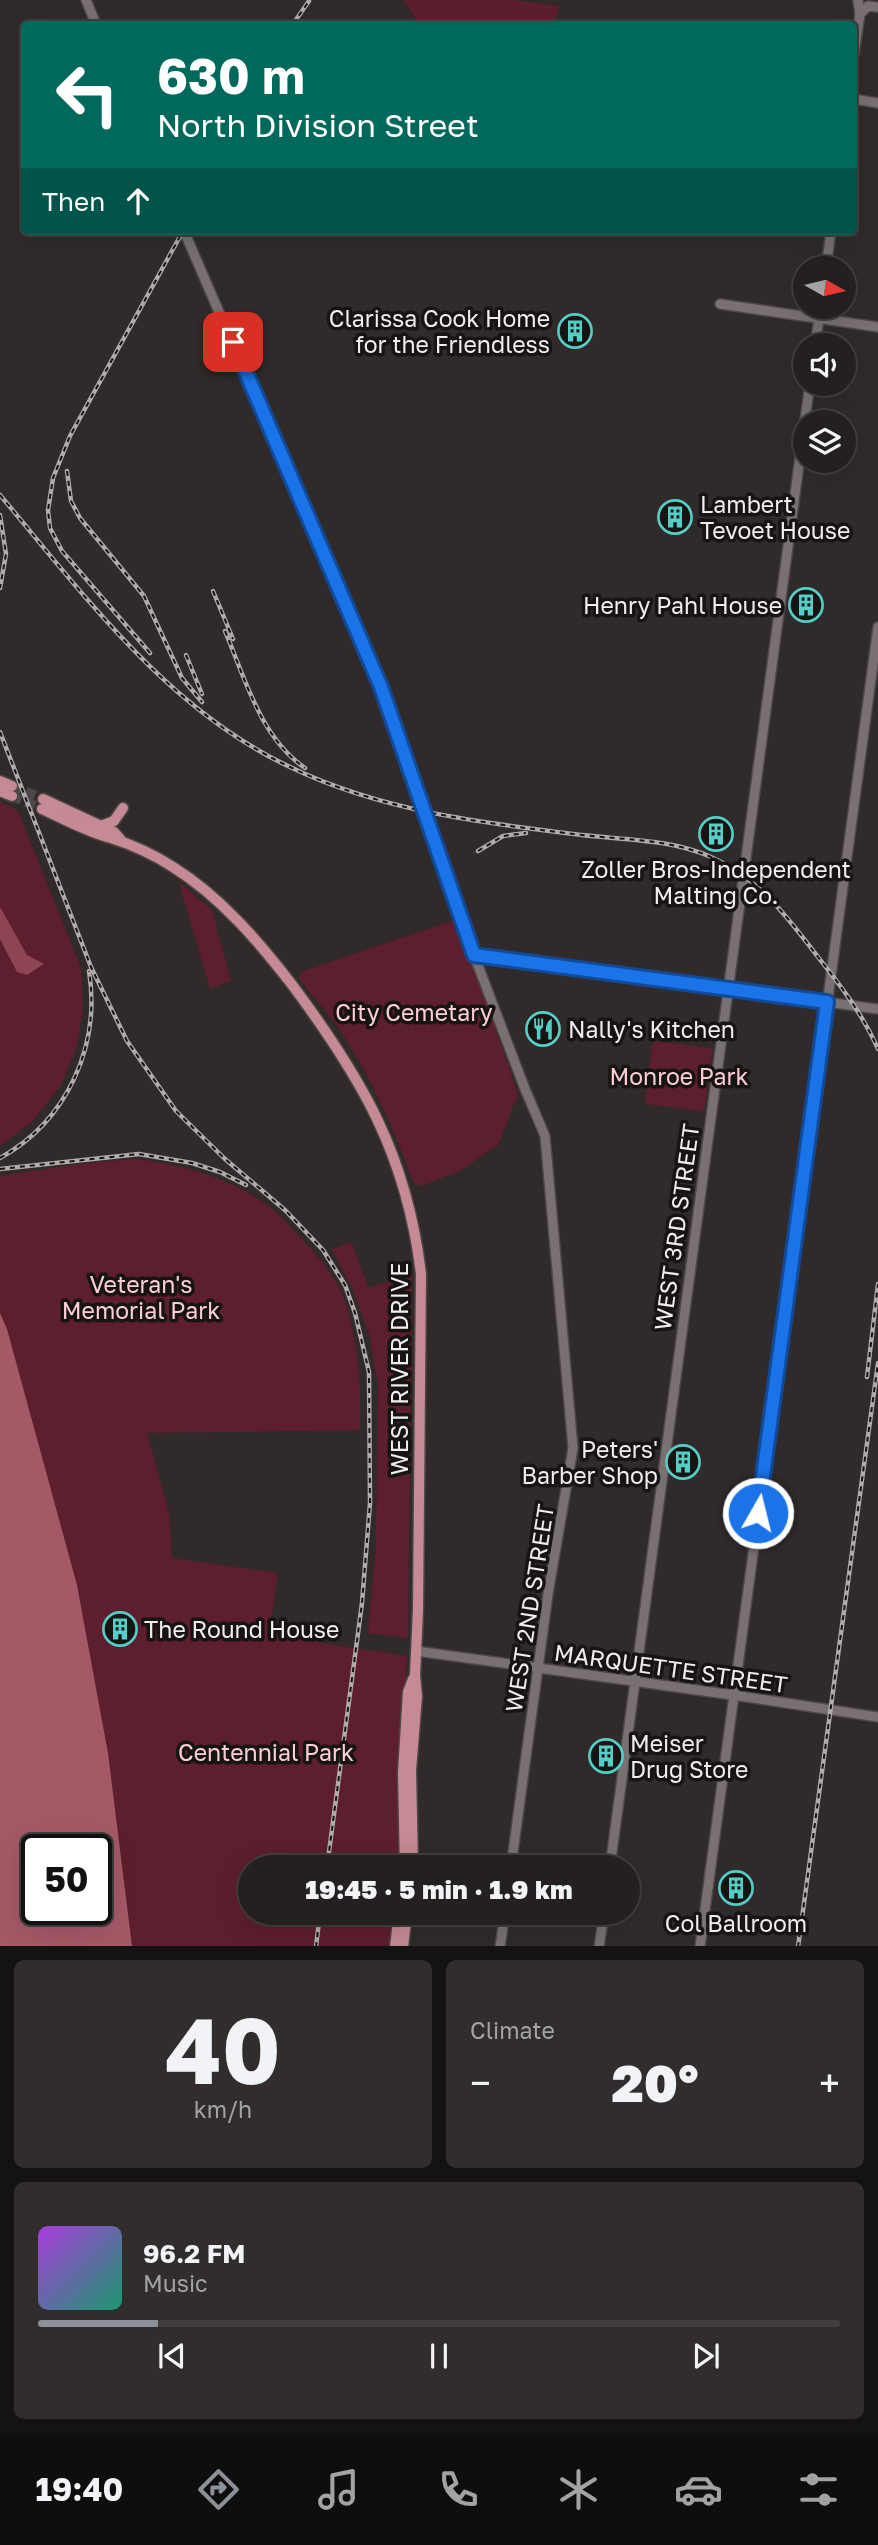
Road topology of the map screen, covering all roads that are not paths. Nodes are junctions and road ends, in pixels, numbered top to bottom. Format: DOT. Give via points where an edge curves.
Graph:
graph roads {
  1 [pos="86,0"];
  2 [pos="858,0"];
  3 [pos="875,5"];
  4 [pos="860,14"];
  5 [pos="95,21"];
  6 [pos="857,34"];
  7 [pos="857,100"];
  8 [pos="878,103"];
  9 [pos="186,235"];
  10 [pos="830,235"];
  11 [pos="828,256"];
  12 [pos="720,304"];
  13 [pos="793,314"];
  14 [pos="826,319"];
  15 [pos="878,327"];
  16 [pos="808,396"];
  17 [pos="878,627"];
  18 [pos="0,781"];
  19 [pos="0,791"];
  20 [pos="123,808"];
  21 [pos="100,826"];
  22 [pos="121,840"];
  23 [pos="474,955"];
  24 [pos="728,989"];
  25 [pos="827,1002"];
  26 [pos="878,1009"];
  27 [pos="416,1651"];
  28 [pos="538,1669"];
  29 [pos="415,1675"];
  30 [pos="635,1681"];
  31 [pos="733,1695"];
  32 [pos="878,1717"];
  33 [pos="405,1855"];
  34 [pos="413,1855"];
  35 [pos="513,1855"];
  36 [pos="612,1855"];
  37 [pos="398,1925"];
  38 [pos="406,1925"];
  39 [pos="503,1925"];
  40 [pos="603,1925"];
  41 [pos="395,1946"];
  42 [pos="403,1946"];
  43 [pos="500,1946"];
  44 [pos="600,1946"];
  45 [pos="700,1946"];
  1 -- 5 [label="street"];
  2 -- 4 [label="street"];
  3 -- 4 [label="street"];
  4 -- 6 [label="street"];
  7 -- 8 [label="street"];
  9 -- 23 [label="street, WEST 2ND STREET" via="381,687"];
  10 -- 11 [label="street"];
  12 -- 13 [label="street"];
  14 -- 15 [label="street"];
  16 -- 24 [label="street, WEST 3RD STREET"];
  17 -- 25 [label="street"];
  18 -- 19 [label="main road" via="12,791"];
  20 -- 21 [label="main road" via="114,821"];
  21 -- 22 [label="main road, WEST RIVER DRIVE"];
  21 -- 22 [label="main road, WEST RIVER DRIVE" via="42,804"];
  22 -- 27 [label="main road, WEST RIVER DRIVE" via="186,876 228,910 259,945 341,1052 393,1153 408,1198 421,1274"];
  23 -- 24 [label="street"];
  23 -- 28 [label="street, WEST 2ND STREET" via="545,1136 565,1355 573,1448"];
  24 -- 25 [label="street"];
  24 -- 30 [label="street, WEST 3RD STREET"];
  25 -- 26 [label="street"];
  25 -- 31 [label="street"];
  27 -- 28 [label="street, MARQUETTE STREET"];
  27 -- 29 [label="main road, WEST RIVER DRIVE"];
  28 -- 30 [label="street, MARQUETTE STREET"];
  28 -- 35 [label="street, WEST 2ND STREET"];
  29 -- 33 [label="main road, WEST RIVER DRIVE" via="408,1692 403,1755"];
  29 -- 34 [label="main road, WEST RIVER DRIVE"];
  30 -- 31 [label="street, MARQUETTE STREET"];
  30 -- 36 [label="street, WEST 3RD STREET"];
  31 -- 32 [label="street, MARQUETTE STREET"];
  31 -- 45 [label="street"];
  37 -- 41 [label="main road"];
  38 -- 42 [label="main road"];
  39 -- 43 [label="street"];
  40 -- 44 [label="street"];
}
